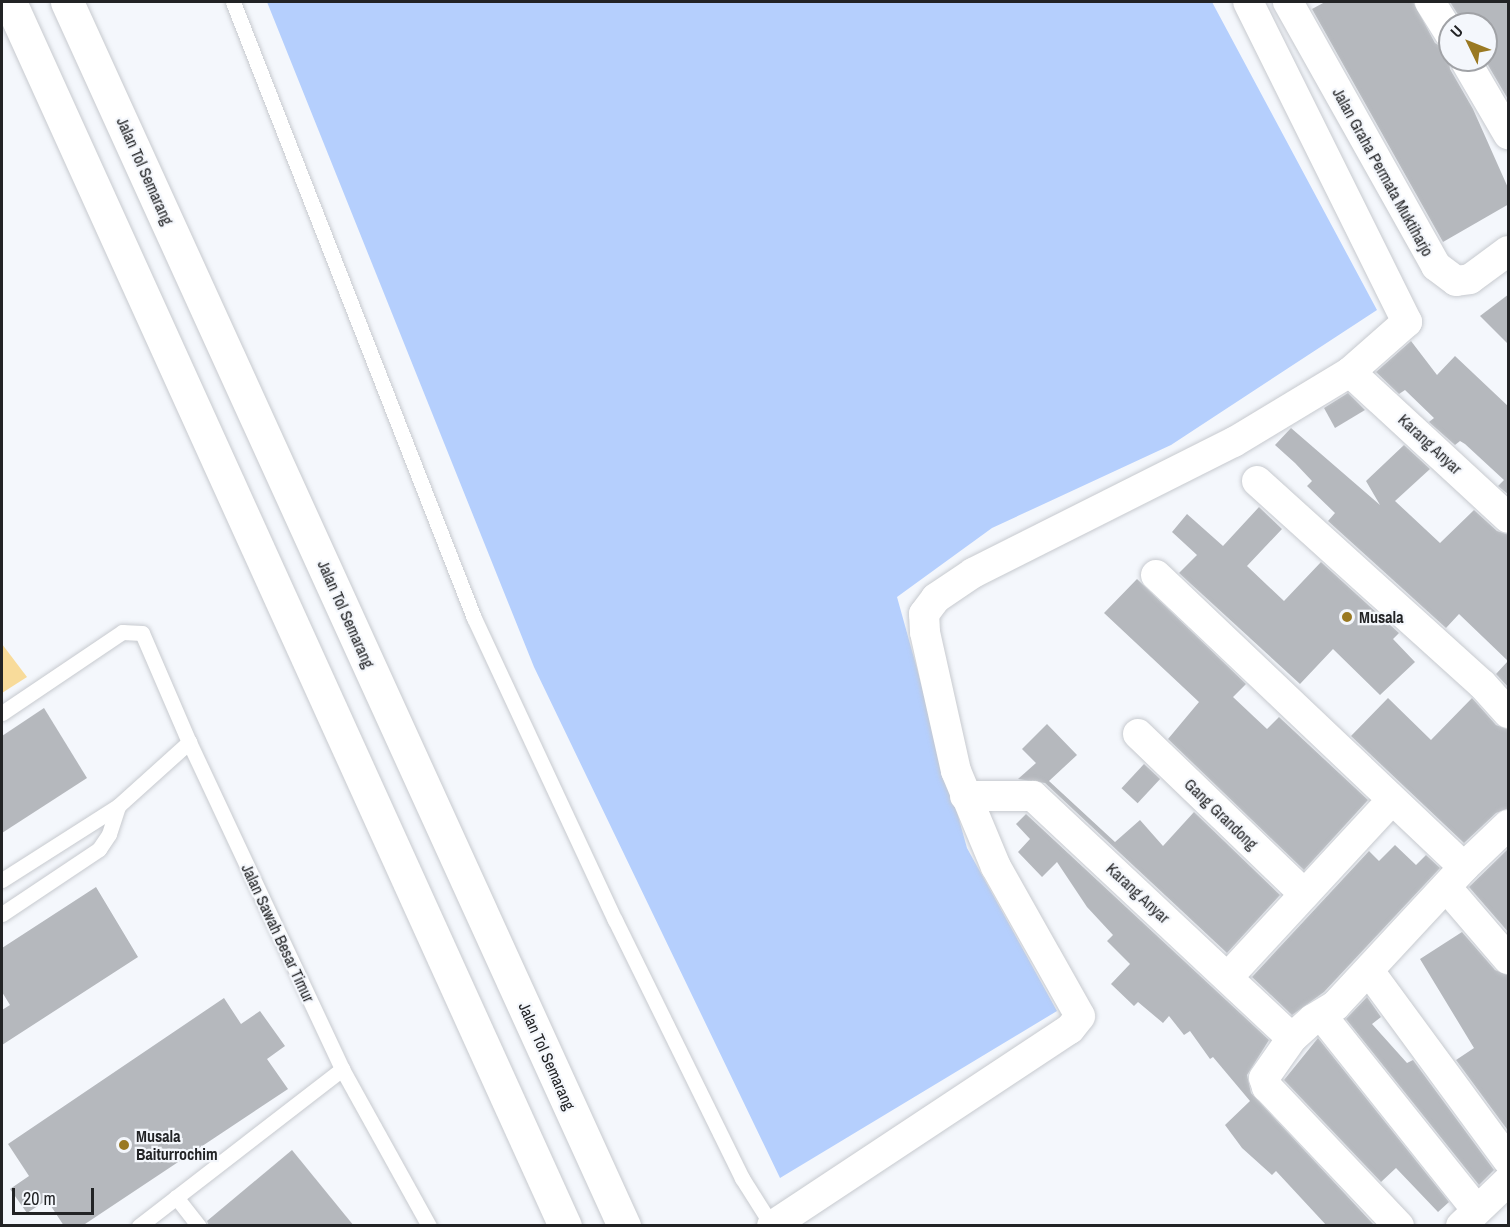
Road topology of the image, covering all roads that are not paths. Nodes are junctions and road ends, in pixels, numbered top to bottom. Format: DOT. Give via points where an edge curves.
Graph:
graph roads {
  1 [pos="10,2"];
  2 [pos="68,2"];
  3 [pos="233,2"];
  4 [pos="1248,2"];
  5 [pos="1288,2"];
  6 [pos="1430,2"];
  7 [pos="1438,15"];
  8 [pos="1472,72"];
  9 [pos="1509,134"];
  10 [pos="1509,251"];
  11 [pos="1350,372"];
  12 [pos="1257,481"];
  13 [pos="1509,518"];
  14 [pos="1156,575"];
  15 [pos="2,713"];
  16 [pos="1509,713"];
  17 [pos="1138,734"];
  18 [pos="189,742"];
  19 [pos="966,796"];
  20 [pos="1392,800"];
  21 [pos="118,806"];
  22 [pos="1509,825"];
  23 [pos="15,871"];
  24 [pos="1455,877"];
  25 [pos="2,880"];
  26 [pos="1304,894"];
  27 [pos="27,896"];
  28 [pos="2,914"];
  29 [pos="1509,959"];
  30 [pos="1369,971"];
  31 [pos="1228,977"];
  32 [pos="1322,1016"];
  33 [pos="1292,1038"];
  34 [pos="342,1069"];
  35 [pos="1506,1182"];
  36 [pos="176,1197"];
  37 [pos="1469,1218"];
  38 [pos="771,1225"];
  39 [pos="140,1226"];
  40 [pos="199,1226"];
  41 [pos="429,1226"];
  42 [pos="565,1226"];
  43 [pos="624,1226"];
  44 [pos="1399,1226"];
  1 -- 42 [label="highway"];
  2 -- 43 [label="highway, Jalan Tol Semarang"];
  3 -- 38 [label="lane" via="474,618 615,920 742,1178"];
  4 -- 11 [label="street" via="1407,322"];
  5 -- 10 [label="street, Jalan Graha Permata Muktiharjo" via="1436,266 1456,281 1470,279"];
  6 -- 7 [label="street"];
  8 -- 9 [label="street"];
  11 -- 13 [label="street, Karang Anyar"];
  11 -- 19 [label="street" via="1234,442 973,573 936,598 924,615 925,633"];
  12 -- 16 [label="street" via="1482,684"];
  14 -- 20 [label="street"];
  15 -- 18 [label="lane, Jalan Sawah Besar Timur" via="122,632 142,633"];
  17 -- 26 [label="street, Gang Grandong"];
  18 -- 21 [label="lane"];
  18 -- 34 [label="lane, Jalan Sawah Besar Timur"];
  19 -- 31 [label="street, Karang Anyar" via="1033,796"];
  19 -- 38 [label="street" via="996,867 1080,1016 1070,1029"];
  20 -- 24 [label="street"];
  20 -- 26 [label="street"];
  21 -- 23 [label="lane"];
  21 -- 27 [label="lane" via="109,834 99,849"];
  22 -- 24 [label="street"];
  23 -- 25 [label="lane"];
  23 -- 27 [label="lane"];
  24 -- 29 [label="street"];
  24 -- 30 [label="street"];
  26 -- 31 [label="street"];
  27 -- 28 [label="lane"];
  30 -- 32 [label="street"];
  30 -- 35 [label="street"];
  31 -- 33 [label="street, Karang Anyar"];
  32 -- 33 [label="street" via="1313,1018"];
  32 -- 37 [label="street"];
  33 -- 44 [label="street" via="1264,1078 1268,1087"];
  34 -- 36 [label="lane"];
  34 -- 41 [label="lane, Jalan Sawah Besar Timur"];
  35 -- 37 [label="street"];
  36 -- 39 [label="lane"];
  36 -- 40 [label="lane"];
}
